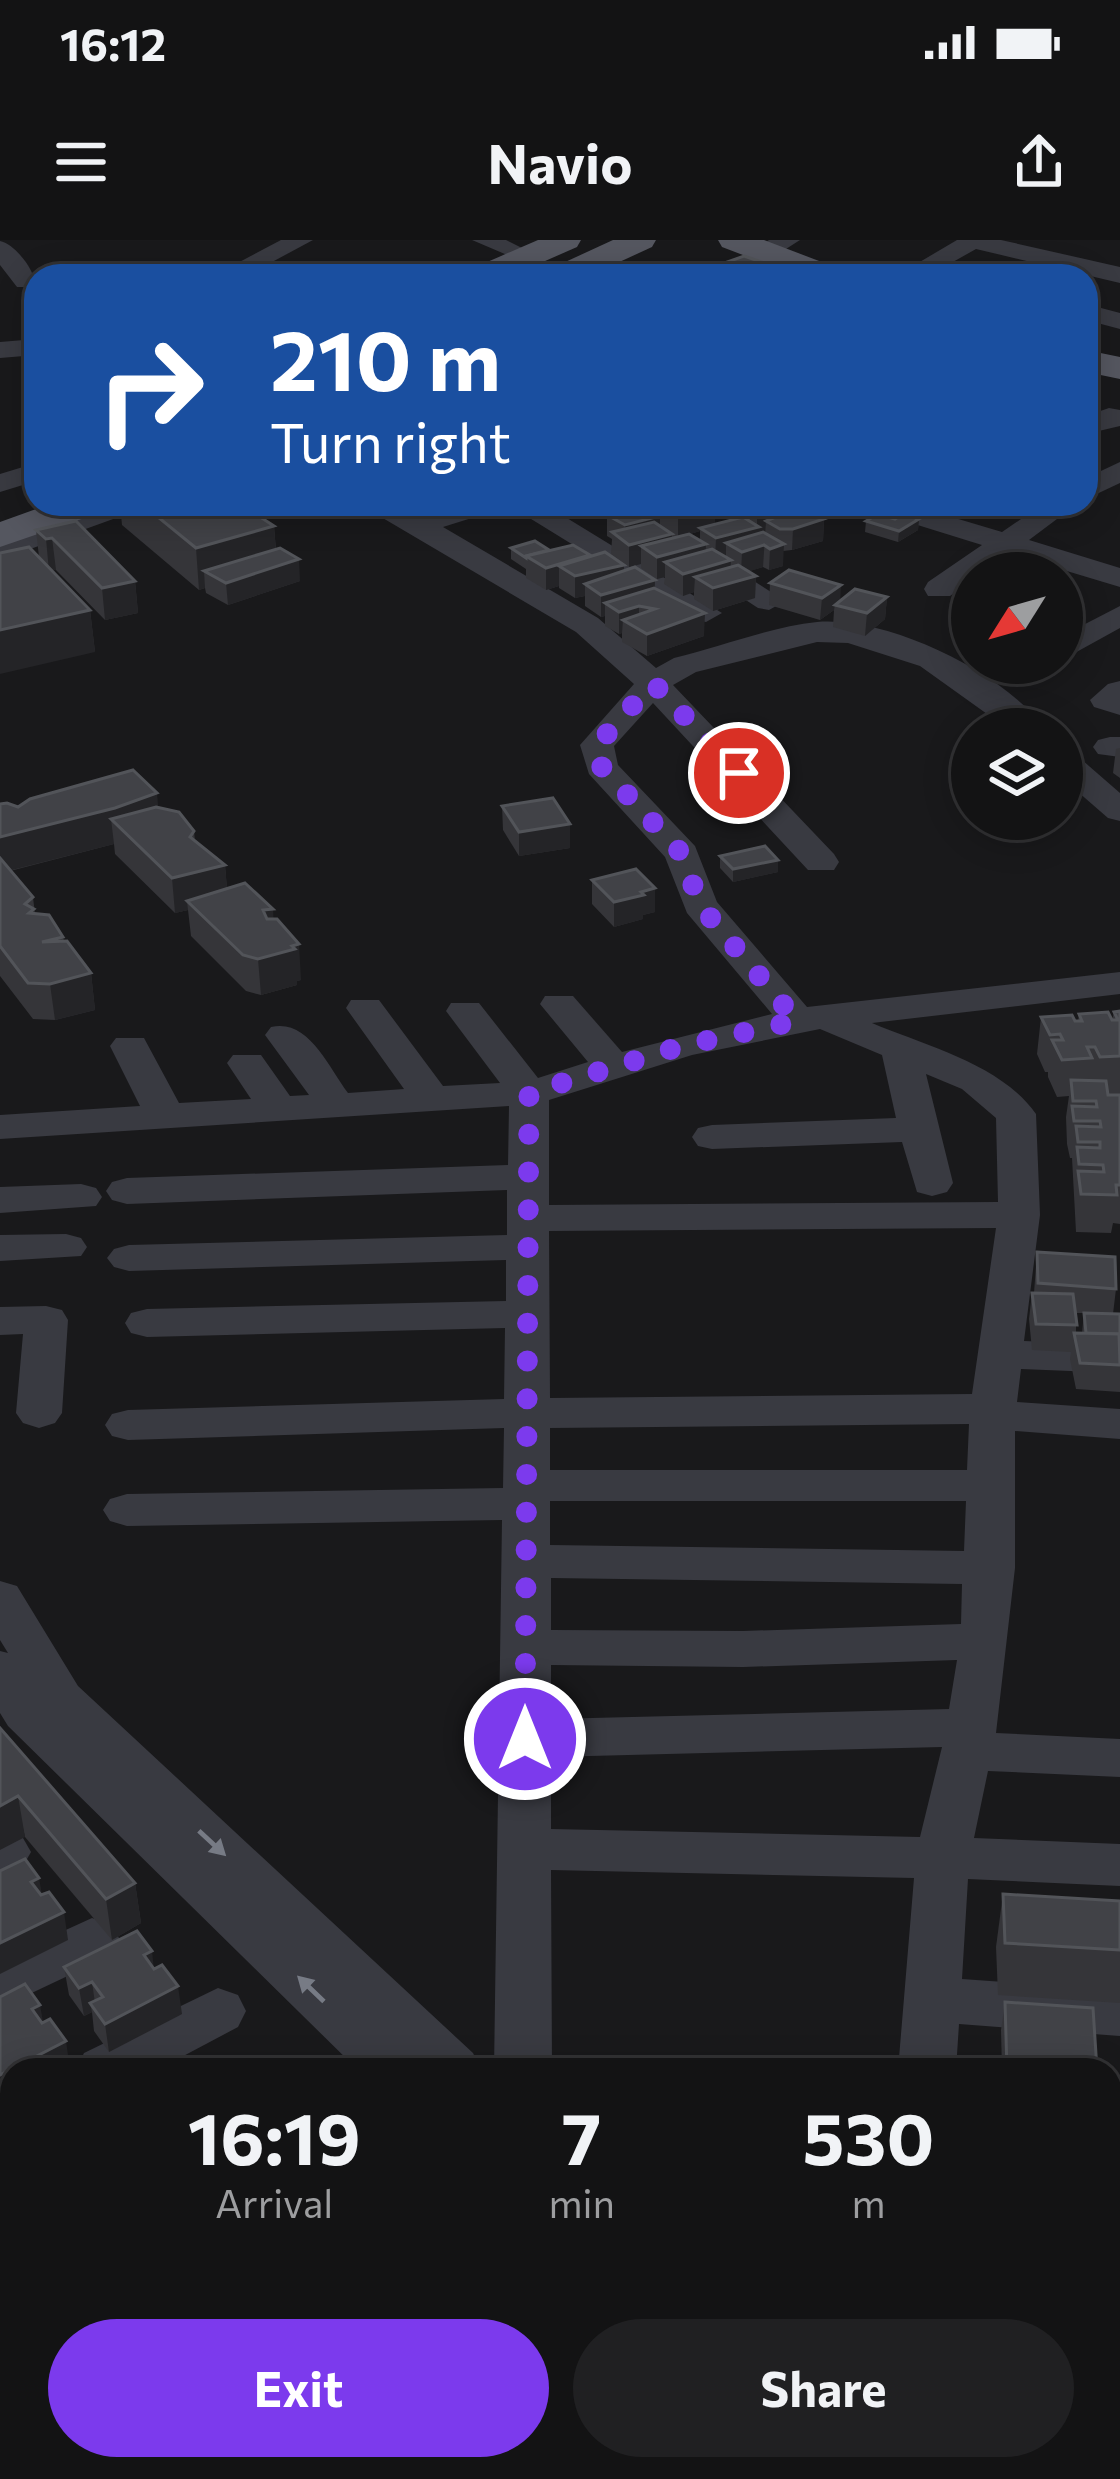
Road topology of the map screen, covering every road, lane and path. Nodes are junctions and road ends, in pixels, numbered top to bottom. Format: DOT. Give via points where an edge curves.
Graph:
graph roads {
  1 [pos="301,240"];
  2 [pos="484,240"];
  3 [pos="565,240"];
  4 [pos="640,240"];
  5 [pos="706,240"];
  6 [pos="971,240"];
  7 [pos="1111,243"];
  8 [pos="763,244"];
  9 [pos="0,248"];
  10 [pos="527,249"];
  11 [pos="1060,261"];
  12 [pos="251,264"];
  13 [pos="588,264"];
  14 [pos="767,264"];
  15 [pos="804,264"];
  16 [pos="930,264"];
  17 [pos="1051,264"];
  18 [pos="1073,264"];
  19 [pos="24,279"];
  20 [pos="52,516"];
  21 [pos="73,516"];
  22 [pos="400,516"];
  23 [pos="450,516"];
  24 [pos="543,516"];
  25 [pos="633,516"];
  26 [pos="917,516"];
  27 [pos="1033,516"];
  28 [pos="418,524"];
  29 [pos="14,529"];
  30 [pos="1004,544"];
  31 [pos="1120,578"];
  32 [pos="939,589"];
  33 [pos="770,601"];
  34 [pos="706,613"];
  35 [pos="1113,626"];
  36 [pos="1083,640"];
  37 [pos="653,683"];
  38 [pos="1120,691"];
  39 [pos="1120,705"];
  40 [pos="1001,708"];
  41 [pos="1083,778"];
  42 [pos="1120,811"];
  43 [pos="820,862"];
  44 [pos="1120,983"];
  45 [pos="559,1004"];
  46 [pos="365,1009"];
  47 [pos="465,1011"];
  48 [pos="812,1019"];
  49 [pos="285,1035"];
  50 [pos="130,1046"];
  51 [pos="900,1049"];
  52 [pos="247,1063"];
  53 [pos="614,1067"];
  54 [pos="529,1093"];
  55 [pos="432,1100"];
  56 [pos="337,1106"];
  57 [pos="279,1110"];
  58 [pos="166,1118"];
  59 [pos="0,1127"];
  60 [pos="919,1130"];
  61 [pos="712,1137"];
  62 [pos="932,1183"];
  63 [pos="127,1191"];
  64 [pos="81,1197"];
  65 [pos="0,1200"];
  66 [pos="528,1214"];
  67 [pos="1019,1215"];
  68 [pos="66,1246"];
  69 [pos="0,1248"];
  70 [pos="129,1258"];
  71 [pos="528,1314"];
  72 [pos="0,1322"];
  73 [pos="147,1323"];
  74 [pos="1001,1354"];
  75 [pos="1120,1359"];
  76 [pos="527,1412"];
  77 [pos="993,1412"];
  78 [pos="39,1413"];
  79 [pos="1120,1424"];
  80 [pos="128,1425"];
  81 [pos="990,1485"];
  82 [pos="527,1495"];
  83 [pos="127,1510"];
  84 [pos="526,1561"];
  85 [pos="991,1568"];
  86 [pos="0,1598"];
  87 [pos="985,1641"];
  88 [pos="525,1647"];
  89 [pos="22,1701"];
  90 [pos="525,1739"];
  91 [pos="969,1739"];
  92 [pos="1120,1758"];
  93 [pos="524,1849"];
  94 [pos="943,1855"];
  95 [pos="1120,1865"];
  96 [pos="92,1940"];
  97 [pos="0,1986"];
  98 [pos="930,1999"];
  99 [pos="218,2011"];
  100 [pos="1120,2013"];
  101 [pos="128,2058"];
  102 [pos="383,2058"];
  103 [pos="438,2058"];
  104 [pos="523,2058"];
  105 [pos="928,2058"];
  1 -- 12 [label="street"];
  2 -- 10 [label="street"];
  3 -- 10 [label="main road"];
  4 -- 13 [label="main road"];
  5 -- 14 [label="main road"];
  6 -- 11 [label="street"];
  6 -- 16 [label="street"];
  7 -- 11 [label="street"];
  8 -- 15 [label="main road"];
  9 -- 19 [label="street"];
  11 -- 17 [label="street"];
  11 -- 18 [label="street"];
  20 -- 29 [label="main road"];
  21 -- 29 [label="street"];
  22 -- 28 [label="street"];
  23 -- 28 [label="street"];
  24 -- 34 [label="street"];
  25 -- 33 [label="street"];
  26 -- 30 [label="street"];
  27 -- 30 [label="street"];
  28 -- 37 [label="street" via="587,626"];
  30 -- 31 [label="street"];
  30 -- 32 [label="street"];
  35 -- 36 [label="street"];
  37 -- 40 [label="street" via="685,665 836,632 939,660"];
  37 -- 43 [label="street"];
  37 -- 48 [label="street" via="603,733 601,766 682,854 700,905"];
  38 -- 39 [label="street" via="1106,700"];
  41 -- 42 [label="street"];
  44 -- 48 [label="street"];
  45 -- 53 [label="street"];
  46 -- 55 [label="street"];
  47 -- 54 [label="street"];
  48 -- 51 [label="street"];
  48 -- 53 [label="street"];
  49 -- 56 [label="street"];
  50 -- 58 [label="street"];
  51 -- 60 [label="street"];
  51 -- 67 [label="street" via="976,1082 1016,1114"];
  52 -- 57 [label="street"];
  53 -- 54 [label="street"];
  54 -- 55 [label="street"];
  54 -- 66 [label="street"];
  55 -- 56 [label="street"];
  56 -- 57 [label="street"];
  57 -- 58 [label="street"];
  58 -- 59 [label="street"];
  60 -- 61 [label="street"];
  60 -- 62 [label="street"];
  63 -- 66 [label="street"];
  64 -- 65 [label="street"];
  66 -- 67 [label="street"];
  66 -- 70 [label="street"];
  66 -- 71 [label="street"];
  67 -- 74 [label="street" via="1033,1264"];
  68 -- 69 [label="street"];
  71 -- 73 [label="street"];
  71 -- 76 [label="street"];
  72 -- 78 [label="street" via="46,1320"];
  74 -- 75 [label="street"];
  74 -- 77 [label="street"];
  76 -- 77 [label="street"];
  76 -- 80 [label="street"];
  76 -- 82 [label="street"];
  77 -- 79 [label="street"];
  77 -- 81 [label="street"];
  81 -- 82 [label="street"];
  81 -- 85 [label="street"];
  82 -- 83 [label="street"];
  82 -- 84 [label="street"];
  84 -- 85 [label="street"];
  84 -- 88 [label="street"];
  85 -- 87 [label="street"];
  86 -- 89 [label="street"];
  87 -- 88 [label="street"];
  87 -- 91 [label="street"];
  88 -- 90 [label="street"];
  102 -- 89 [label="street, one-way"];
  89 -- 103 [label="street, one-way"];
  90 -- 91 [label="street"];
  90 -- 93 [label="street"];
  91 -- 92 [label="street"];
  91 -- 94 [label="street"];
  93 -- 94 [label="street"];
  93 -- 104 [label="street"];
  94 -- 95 [label="street"];
  94 -- 98 [label="street"];
  96 -- 97 [label="street"];
  98 -- 100 [label="street"];
  98 -- 105 [label="street"];
  99 -- 101 [label="street"];
}
